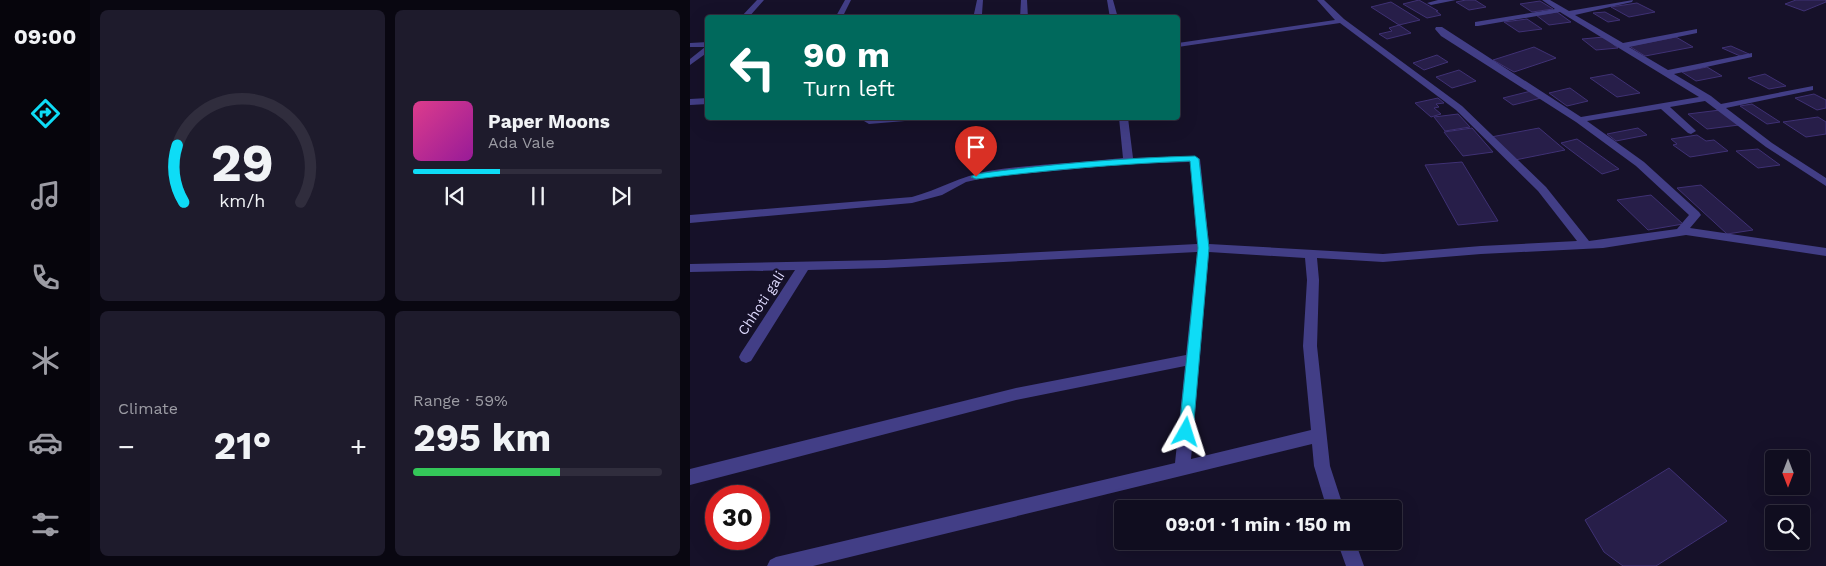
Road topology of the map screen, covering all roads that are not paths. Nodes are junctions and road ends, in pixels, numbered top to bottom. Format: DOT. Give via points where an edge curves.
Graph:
graph roads {
  1 [pos="761,0"];
  2 [pos="848,0"];
  3 [pos="980,0"];
  4 [pos="1024,0"];
  5 [pos="1110,0"];
  6 [pos="1320,0"];
  7 [pos="1453,0"];
  8 [pos="1545,0"];
  9 [pos="1630,1"];
  10 [pos="1431,3"];
  11 [pos="1564,12"];
  12 [pos="978,14"];
  13 [pos="746,15"];
  14 [pos="840,15"];
  15 [pos="1024,15"];
  16 [pos="1113,15"];
  17 [pos="1341,21"];
  18 [pos="1478,24"];
  19 [pos="1439,29"];
  20 [pos="1694,31"];
  21 [pos="690,45"];
  22 [pos="1180,45"];
  23 [pos="705,46"];
  24 [pos="1621,46"];
  25 [pos="705,49"];
  26 [pos="1749,56"];
  27 [pos="690,63"];
  28 [pos="1667,73"];
  29 [pos="1810,88"];
  30 [pos="1708,98"];
  31 [pos="705,101"];
  32 [pos="690,102"];
  33 [pos="1662,105"];
  34 [pos="1720,107"];
  35 [pos="881,120"];
  36 [pos="1124,120"];
  37 [pos="1579,120"];
  38 [pos="869,121"];
  39 [pos="1691,131"];
  40 [pos="1128,160"];
  41 [pos="1826,183"];
  42 [pos="690,219"];
  43 [pos="1685,232"];
  44 [pos="1585,244"];
  45 [pos="1204,248"];
  46 [pos="1826,252"];
  47 [pos="1311,253"];
  48 [pos="804,266"];
  49 [pos="690,268"];
  50 [pos="746,357"];
  51 [pos="1194,359"];
  52 [pos="1320,435"];
  53 [pos="1182,468"];
  54 [pos="690,477"];
  55 [pos="1333,500"];
  56 [pos="1349,550"];
  57 [pos="776,566"];
  58 [pos="1355,566"];
  1 -- 13 [label="street"];
  2 -- 14 [label="street"];
  3 -- 12 [label="street"];
  4 -- 15 [label="street"];
  5 -- 16 [label="street"];
  6 -- 17 [label="street"];
  7 -- 10 [label="street"];
  8 -- 11 [label="street"];
  9 -- 11 [label="street"];
  11 -- 18 [label="street"];
  11 -- 24 [label="street"];
  17 -- 22 [label="street"];
  17 -- 44 [label="street" via="1459,108 1542,189"];
  19 -- 37 [label="street"];
  20 -- 24 [label="street"];
  21 -- 23 [label="street"];
  24 -- 28 [label="street"];
  25 -- 27 [label="street"];
  26 -- 28 [label="street"];
  28 -- 30 [label="street"];
  29 -- 34 [label="street"];
  30 -- 33 [label="street"];
  30 -- 34 [label="street"];
  31 -- 32 [label="street"];
  33 -- 37 [label="street"];
  33 -- 39 [label="street"];
  34 -- 41 [label="street"];
  35 -- 38 [label="street"];
  36 -- 40 [label="street"];
  37 -- 43 [label="street" via="1640,164 1695,215 1682,231"];
  40 -- 42 [label="street" via="989,174 963,180 938,193 912,200"];
  40 -- 45 [label="street" via="1195,159"];
  43 -- 44 [label="street"];
  43 -- 46 [label="street"];
  44 -- 47 [label="street" via="1383,258"];
  45 -- 47 [label="street"];
  45 -- 48 [label="street"];
  45 -- 51 [label="street"];
  47 -- 52 [label="street" via="1310,346"];
  48 -- 49 [label="street"];
  48 -- 50 [label="street, Chhoti gali"];
  51 -- 53 [label="street"];
  51 -- 54 [label="street" via="1016,394"];
  52 -- 53 [label="street"];
  52 -- 55 [label="street" via="1322,466"];
  53 -- 57 [label="street"];
  56 -- 58 [label="street"];
}
